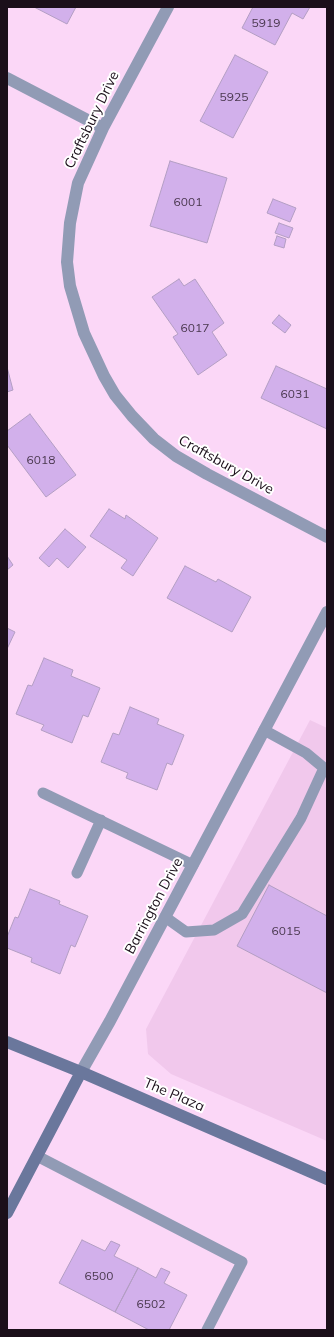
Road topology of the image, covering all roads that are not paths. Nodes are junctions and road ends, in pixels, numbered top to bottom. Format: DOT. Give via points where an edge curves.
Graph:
graph roads {
  1 [pos="168,7"];
  2 [pos="7,78"];
  3 [pos="103,128"];
  4 [pos="327,537"];
  5 [pos="327,612"];
  6 [pos="264,730"];
  7 [pos="43,793"];
  8 [pos="101,820"];
  9 [pos="193,865"];
  10 [pos="77,874"];
  11 [pos="165,917"];
  12 [pos="7,1042"];
  13 [pos="81,1072"];
  14 [pos="37,1156"];
  15 [pos="327,1179"];
  16 [pos="7,1213"];
  17 [pos="207,1330"];
  1 -- 3 [label="street, Craftsbury Drive"];
  2 -- 3 [label="street"];
  3 -- 4 [label="street, Craftsbury Drive" via="78,182 70,223 67,262 70,286 84,333 104,376 132,416 154,439 176,456"];
  5 -- 6 [label="street, Barrington Drive"];
  6 -- 9 [label="street, Barrington Drive"];
  6 -- 11 [label="lane" via="306,753 324,768 301,818 242,914 214,930 186,932"];
  7 -- 8 [label="lane"];
  8 -- 9 [label="lane"];
  8 -- 10 [label="lane"];
  9 -- 11 [label="street, Barrington Drive"];
  11 -- 13 [label="street, Barrington Drive"];
  12 -- 13 [label="main road, The Plaza"];
  13 -- 14 [label="main road, Barrington Drive"];
  13 -- 15 [label="main road, The Plaza"];
  14 -- 16 [label="main road, Barrington Drive"];
  14 -- 17 [label="lane" via="242,1262"];
}
